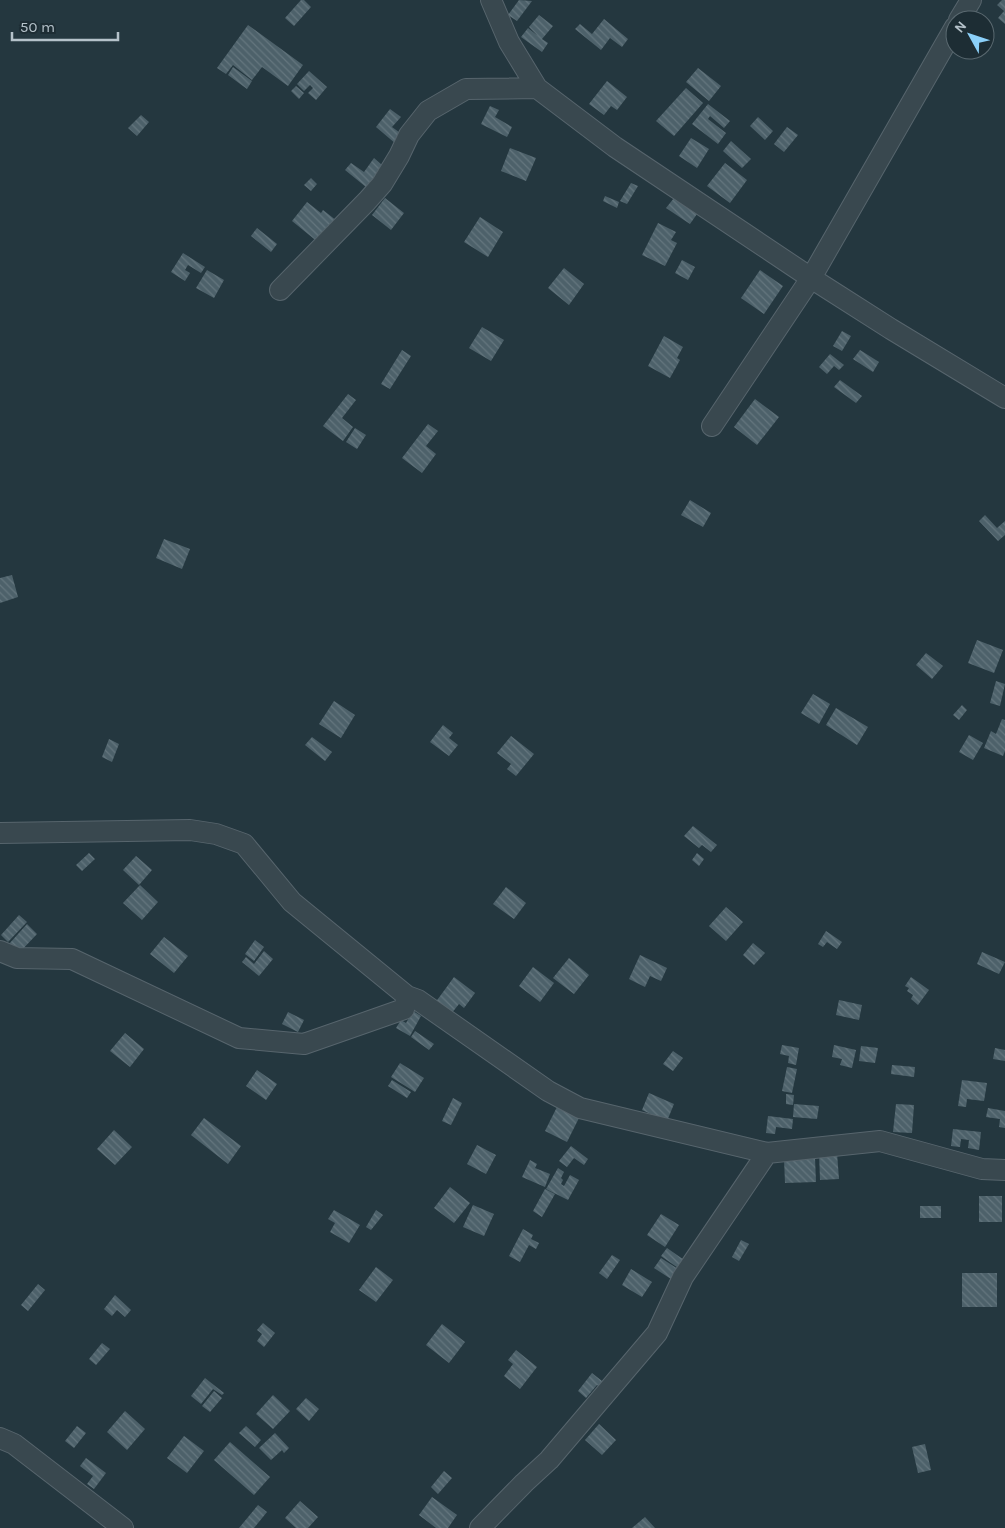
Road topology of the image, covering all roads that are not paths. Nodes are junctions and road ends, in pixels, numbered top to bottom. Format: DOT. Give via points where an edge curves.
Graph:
graph roads {
  1 [pos="491,0"];
  2 [pos="945,44"];
  3 [pos="538,88"];
  4 [pos="811,278"];
  5 [pos="280,290"];
  6 [pos="1005,398"];
  7 [pos="712,426"];
  8 [pos="0,833"];
  9 [pos="0,951"];
  10 [pos="408,996"];
  11 [pos="767,1153"];
  12 [pos="1005,1170"];
  13 [pos="0,1438"];
  14 [pos="123,1528"];
  15 [pos="480,1528"];
  1 -- 3 [label="street" via="509,42"];
  2 -- 4 [label="street"];
  3 -- 4 [label="street" via="615,147"];
  3 -- 5 [label="street" via="466,89 428,111 409,135 382,184"];
  4 -- 6 [label="street"];
  4 -- 7 [label="street"];
  8 -- 10 [label="street" via="190,830 216,834 244,844 292,902"];
  9 -- 10 [label="street" via="17,958 72,959 239,1038 304,1044 404,1009"];
  10 -- 11 [label="street" via="580,1108"];
  11 -- 12 [label="street" via="880,1141 982,1170"];
  11 -- 15 [label="street" via="684,1277 657,1333 549,1460"];
  13 -- 14 [label="street" via="14,1444"];
}
